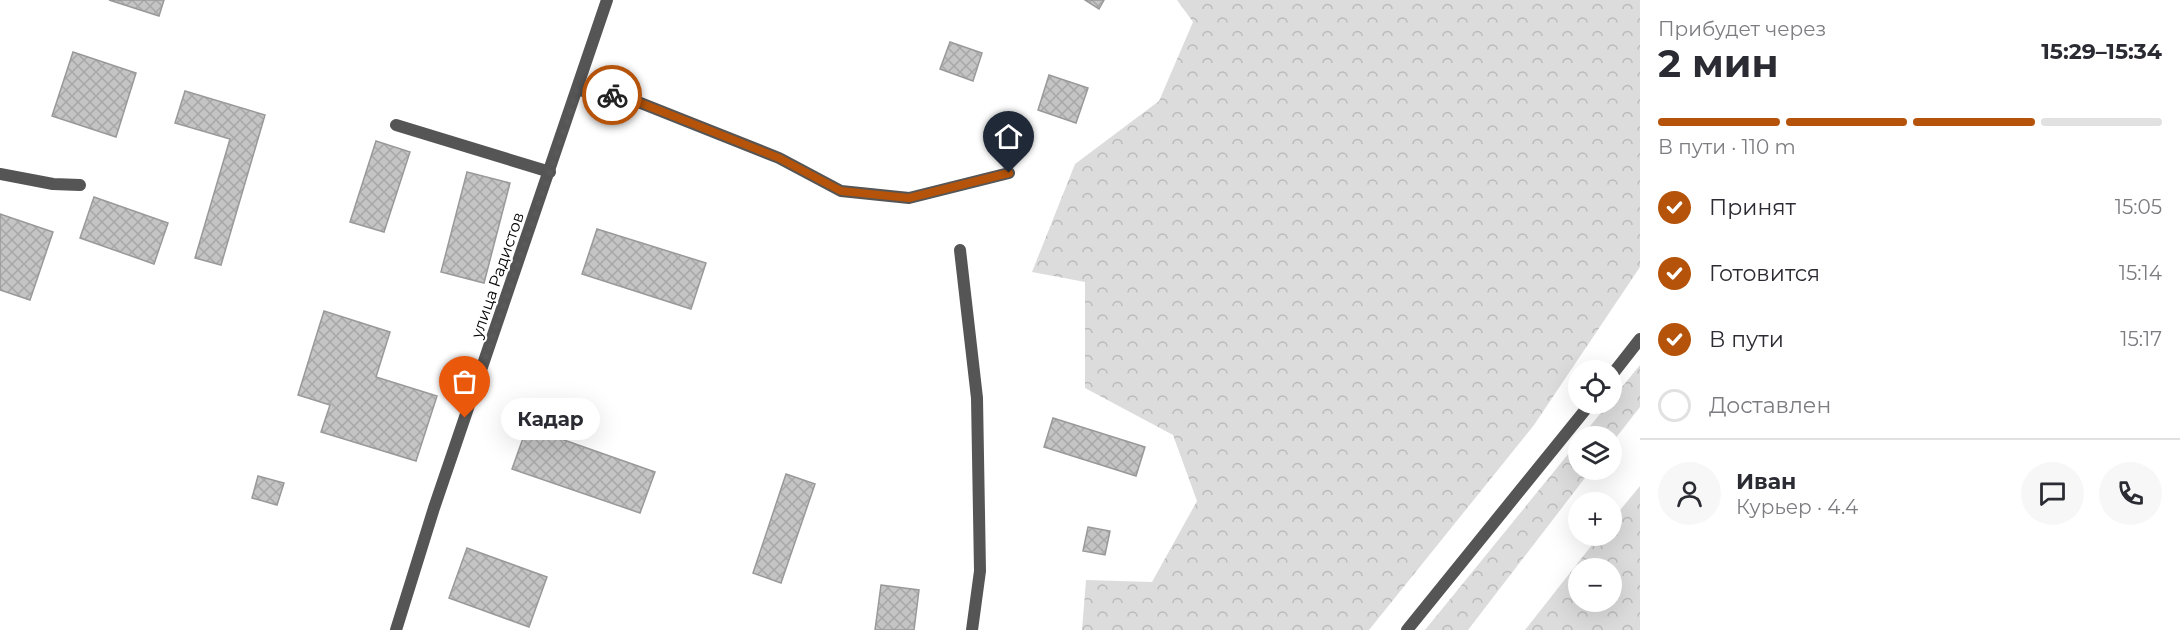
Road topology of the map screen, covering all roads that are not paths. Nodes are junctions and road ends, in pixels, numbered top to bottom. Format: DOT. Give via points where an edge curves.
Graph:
graph roads {
  1 [pos="607,0"];
  2 [pos="578,90"];
  3 [pos="396,126"];
  4 [pos="550,172"];
  5 [pos="1009,173"];
  6 [pos="0,174"];
  7 [pos="80,185"];
  8 [pos="960,250"];
  9 [pos="1640,339"];
  10 [pos="1622,362"];
  11 [pos="1582,414"];
  12 [pos="396,630"];
  13 [pos="972,630"];
  14 [pos="1407,630"];
  1 -- 2 [label="street, улица Радистов"];
  2 -- 4 [label="street, улица Радистов"];
  2 -- 5 [label="street" via="628,98 779,158 841,191 909,198"];
  3 -- 4 [label="street"];
  4 -- 12 [label="street, улица Радистов"];
  6 -- 7 [label="street"];
  8 -- 13 [label="street" via="977,398 980,571"];
  9 -- 10 [label="street"];
  11 -- 14 [label="street"];
}
